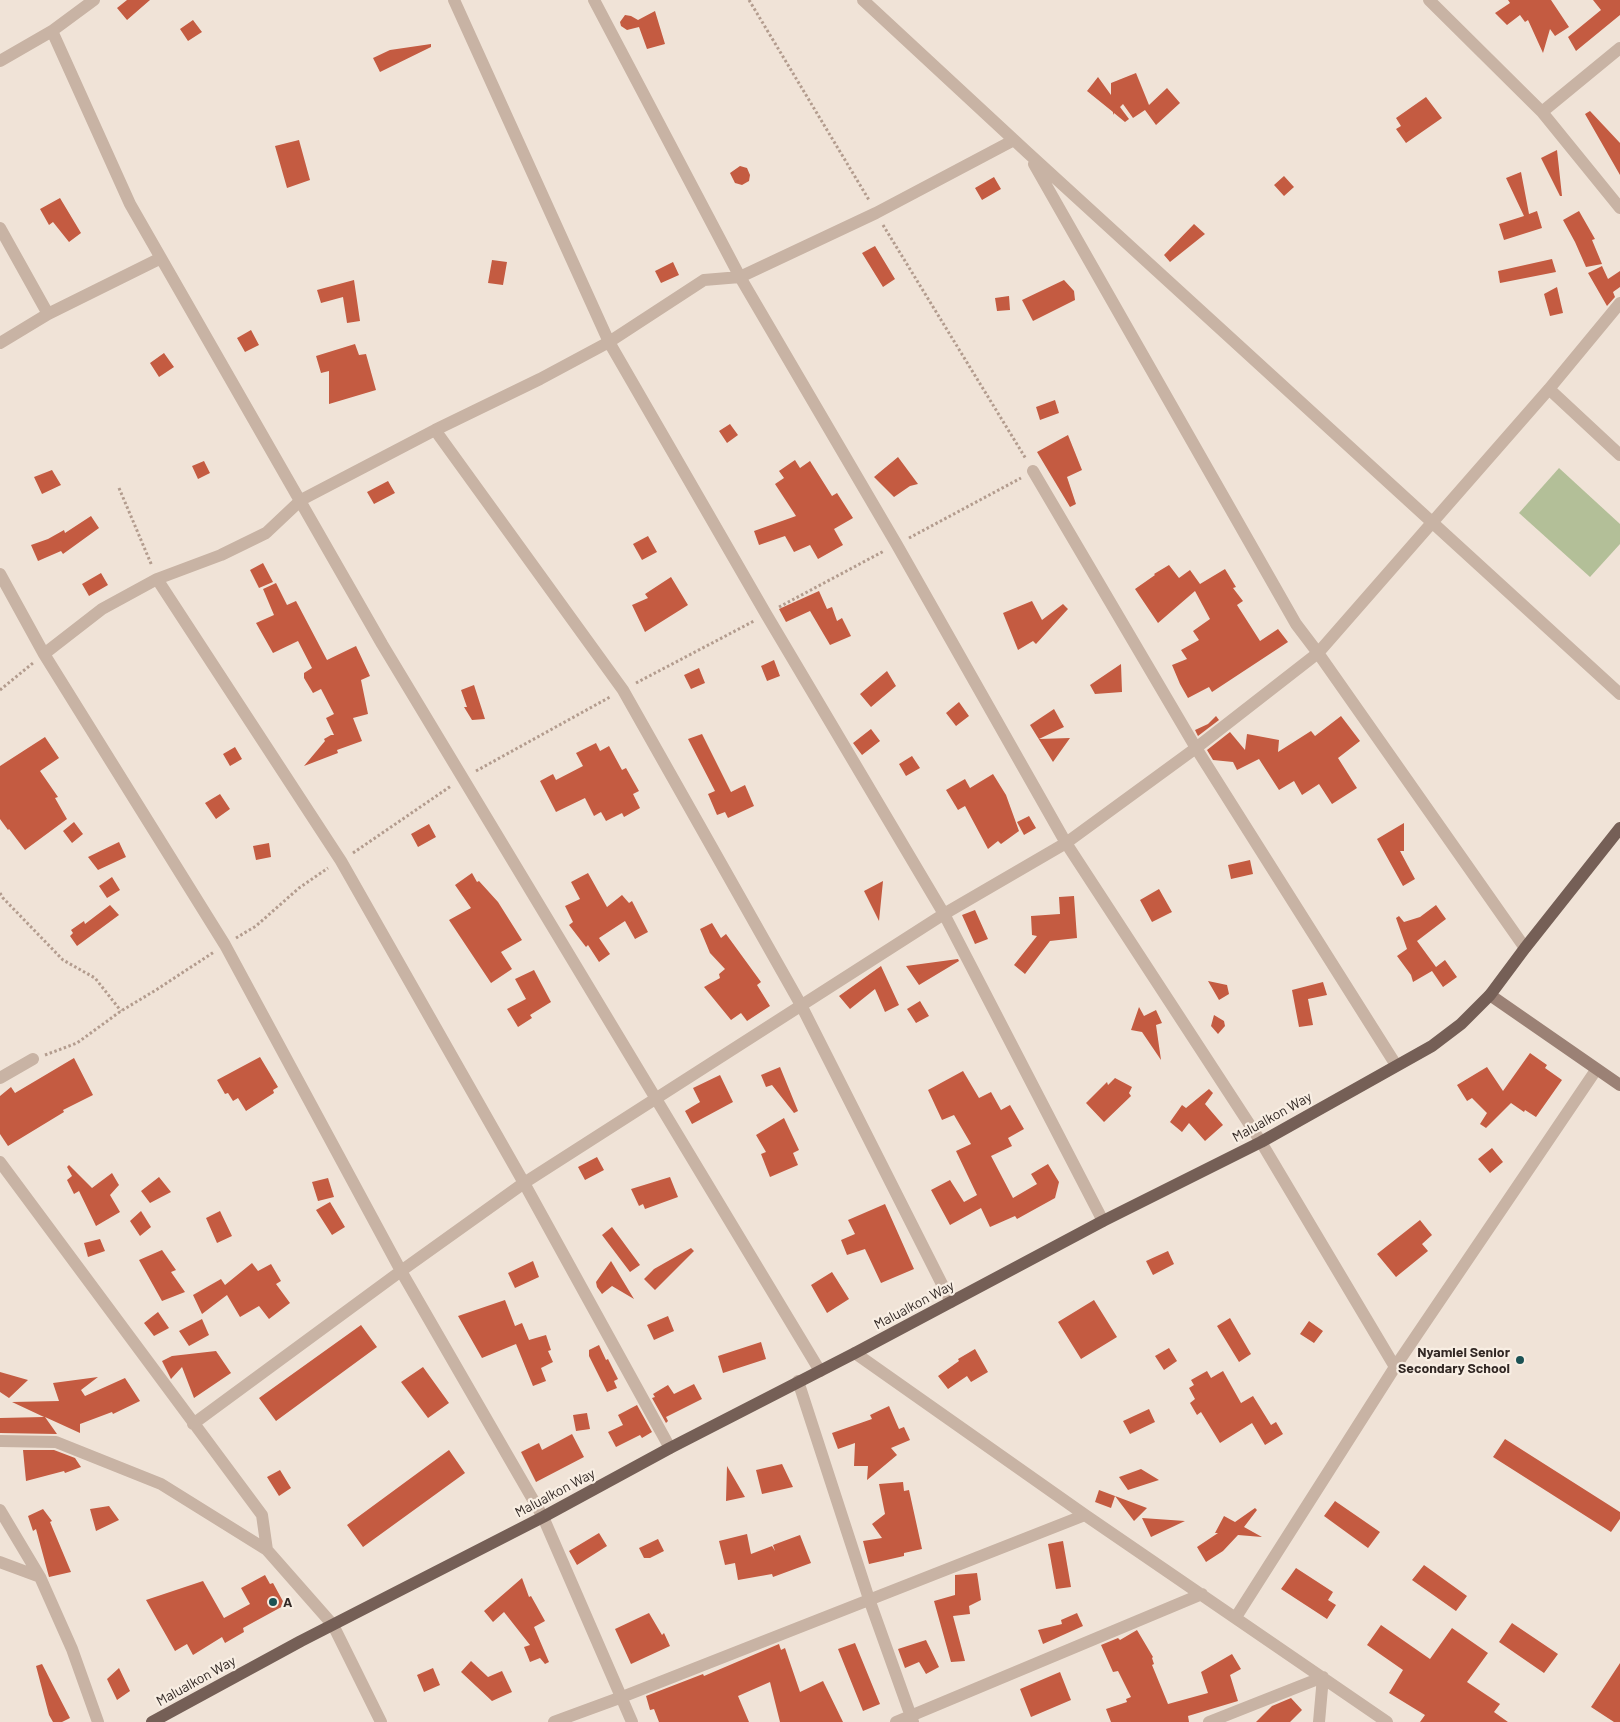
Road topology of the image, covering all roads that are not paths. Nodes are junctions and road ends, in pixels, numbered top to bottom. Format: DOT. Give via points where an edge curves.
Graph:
graph roads {
  1 [pos="454,0"];
  2 [pos="594,0"];
  3 [pos="1429,0"];
  4 [pos="87,2"];
  5 [pos="870,2"];
  6 [pos="52,31"];
  7 [pos="1620,48"];
  8 [pos="0,61"];
  9 [pos="1542,112"];
  10 [pos="1014,140"];
  11 [pos="1028,153"];
  12 [pos="1620,208"];
  13 [pos="0,228"];
  14 [pos="161,258"];
  15 [pos="740,277"];
  16 [pos="1620,303"];
  17 [pos="48,314"];
  18 [pos="610,342"];
  19 [pos="0,343"];
  20 [pos="1549,389"];
  21 [pos="435,430"];
  22 [pos="1620,456"];
  23 [pos="1033,471"];
  24 [pos="301,500"];
  25 [pos="1432,522"];
  26 [pos="0,574"];
  27 [pos="157,579"];
  28 [pos="1318,653"];
  29 [pos="44,654"];
  30 [pos="1620,694"];
  31 [pos="1196,748"];
  32 [pos="1620,828"];
  33 [pos="1066,843"];
  34 [pos="944,914"];
  35 [pos="1525,948"];
  36 [pos="1490,995"];
  37 [pos="801,1005"];
  38 [pos="33,1060"];
  39 [pos="1396,1065"];
  40 [pos="1596,1070"];
  41 [pos="0,1078"];
  42 [pos="1620,1085"];
  43 [pos="656,1098"];
  44 [pos="1261,1142"];
  45 [pos="0,1162"];
  46 [pos="524,1183"];
  47 [pos="1103,1221"];
  48 [pos="401,1271"];
  49 [pos="951,1302"];
  50 [pos="855,1354"];
  51 [pos="1395,1367"];
  52 [pos="820,1370"];
  53 [pos="798,1381"];
  54 [pos="193,1424"];
  55 [pos="0,1442"];
  56 [pos="670,1448"];
  57 [pos="0,1510"];
  58 [pos="1086,1515"];
  59 [pos="543,1517"];
  60 [pos="267,1550"];
  61 [pos="0,1562"];
  62 [pos="40,1577"];
  63 [pos="1202,1594"];
  64 [pos="869,1599"];
  65 [pos="1236,1617"];
  66 [pos="333,1625"];
  67 [pos="1323,1678"];
  68 [pos="622,1697"];
  69 [pos="912,1719"];
  70 [pos="98,1722"];
  71 [pos="152,1722"];
  72 [pos="381,1722"];
  73 [pos="554,1722"];
  74 [pos="632,1722"];
  75 [pos="896,1722"];
  76 [pos="1209,1722"];
  77 [pos="1320,1722"];
  78 [pos="1387,1722"];
  1 -- 18 [label="street"];
  2 -- 15 [label="street"];
  3 -- 9 [label="street"];
  4 -- 6 [label="street"];
  5 -- 10 [label="street"];
  6 -- 8 [label="street"];
  6 -- 14 [label="street" via="130,204"];
  7 -- 9 [label="street"];
  9 -- 12 [label="street"];
  10 -- 11 [label="street"];
  10 -- 15 [label="street" via="876,213"];
  11 -- 25 [label="street"];
  11 -- 28 [label="street" via="1296,624"];
  13 -- 17 [label="street"];
  14 -- 17 [label="street"];
  14 -- 24 [label="street"];
  15 -- 18 [label="street" via="704,280"];
  15 -- 33 [label="street" via="897,544"];
  16 -- 20 [label="street"];
  17 -- 19 [label="street"];
  18 -- 21 [label="street" via="540,380"];
  18 -- 34 [label="street"];
  20 -- 22 [label="street"];
  20 -- 25 [label="street"];
  21 -- 24 [label="street"];
  21 -- 37 [label="street" via="623,690"];
  23 -- 31 [label="street"];
  24 -- 27 [label="street" via="266,533"];
  24 -- 43 [label="street" via="382,644"];
  25 -- 28 [label="street"];
  25 -- 30 [label="street"];
  26 -- 29 [label="street"];
  27 -- 29 [label="street" via="102,609"];
  27 -- 46 [label="street" via="341,861"];
  28 -- 31 [label="street"];
  28 -- 35 [label="street"];
  29 -- 48 [label="street" via="225,945"];
  31 -- 33 [label="street"];
  31 -- 39 [label="street"];
  32 -- 35 [label="main road, Malualkon Way"];
  33 -- 34 [label="street"];
  33 -- 44 [label="street"];
  34 -- 37 [label="street"];
  34 -- 47 [label="street"];
  35 -- 36 [label="main road, Malualkon Way"];
  36 -- 39 [label="main road, Malualkon Way" via="1461,1024 1432,1046"];
  36 -- 40 [label="main road"];
  37 -- 43 [label="street"];
  37 -- 49 [label="street"];
  38 -- 41 [label="street"];
  39 -- 44 [label="main road, Malualkon Way"];
  40 -- 42 [label="main road"];
  40 -- 51 [label="street"];
  43 -- 46 [label="street"];
  43 -- 52 [label="street"];
  44 -- 47 [label="main road, Malualkon Way"];
  44 -- 51 [label="street"];
  45 -- 54 [label="street"];
  46 -- 48 [label="street"];
  46 -- 56 [label="street"];
  47 -- 49 [label="main road, Malualkon Way"];
  48 -- 54 [label="street"];
  48 -- 59 [label="street"];
  49 -- 50 [label="main road, Malualkon Way"];
  50 -- 52 [label="main road, Malualkon Way"];
  50 -- 58 [label="street"];
  51 -- 65 [label="street"];
  52 -- 53 [label="main road, Malualkon Way"];
  53 -- 56 [label="main road, Malualkon Way"];
  53 -- 64 [label="street"];
  54 -- 60 [label="street" via="262,1515"];
  55 -- 60 [label="street" via="56,1442 161,1484"];
  56 -- 59 [label="main road, Malualkon Way"];
  57 -- 62 [label="street"];
  58 -- 63 [label="street"];
  58 -- 64 [label="street"];
  59 -- 66 [label="main road, Malualkon Way"];
  59 -- 68 [label="street"];
  60 -- 66 [label="street"];
  61 -- 62 [label="street"];
  62 -- 70 [label="street" via="72,1649"];
  63 -- 65 [label="street"];
  63 -- 69 [label="street"];
  64 -- 68 [label="street"];
  64 -- 69 [label="street"];
  65 -- 67 [label="street"];
  66 -- 71 [label="main road, Malualkon Way"];
  66 -- 72 [label="street"];
  67 -- 76 [label="street"];
  67 -- 77 [label="street"];
  67 -- 78 [label="street"];
  68 -- 73 [label="street"];
  68 -- 74 [label="street"];
  69 -- 75 [label="street"];
}
